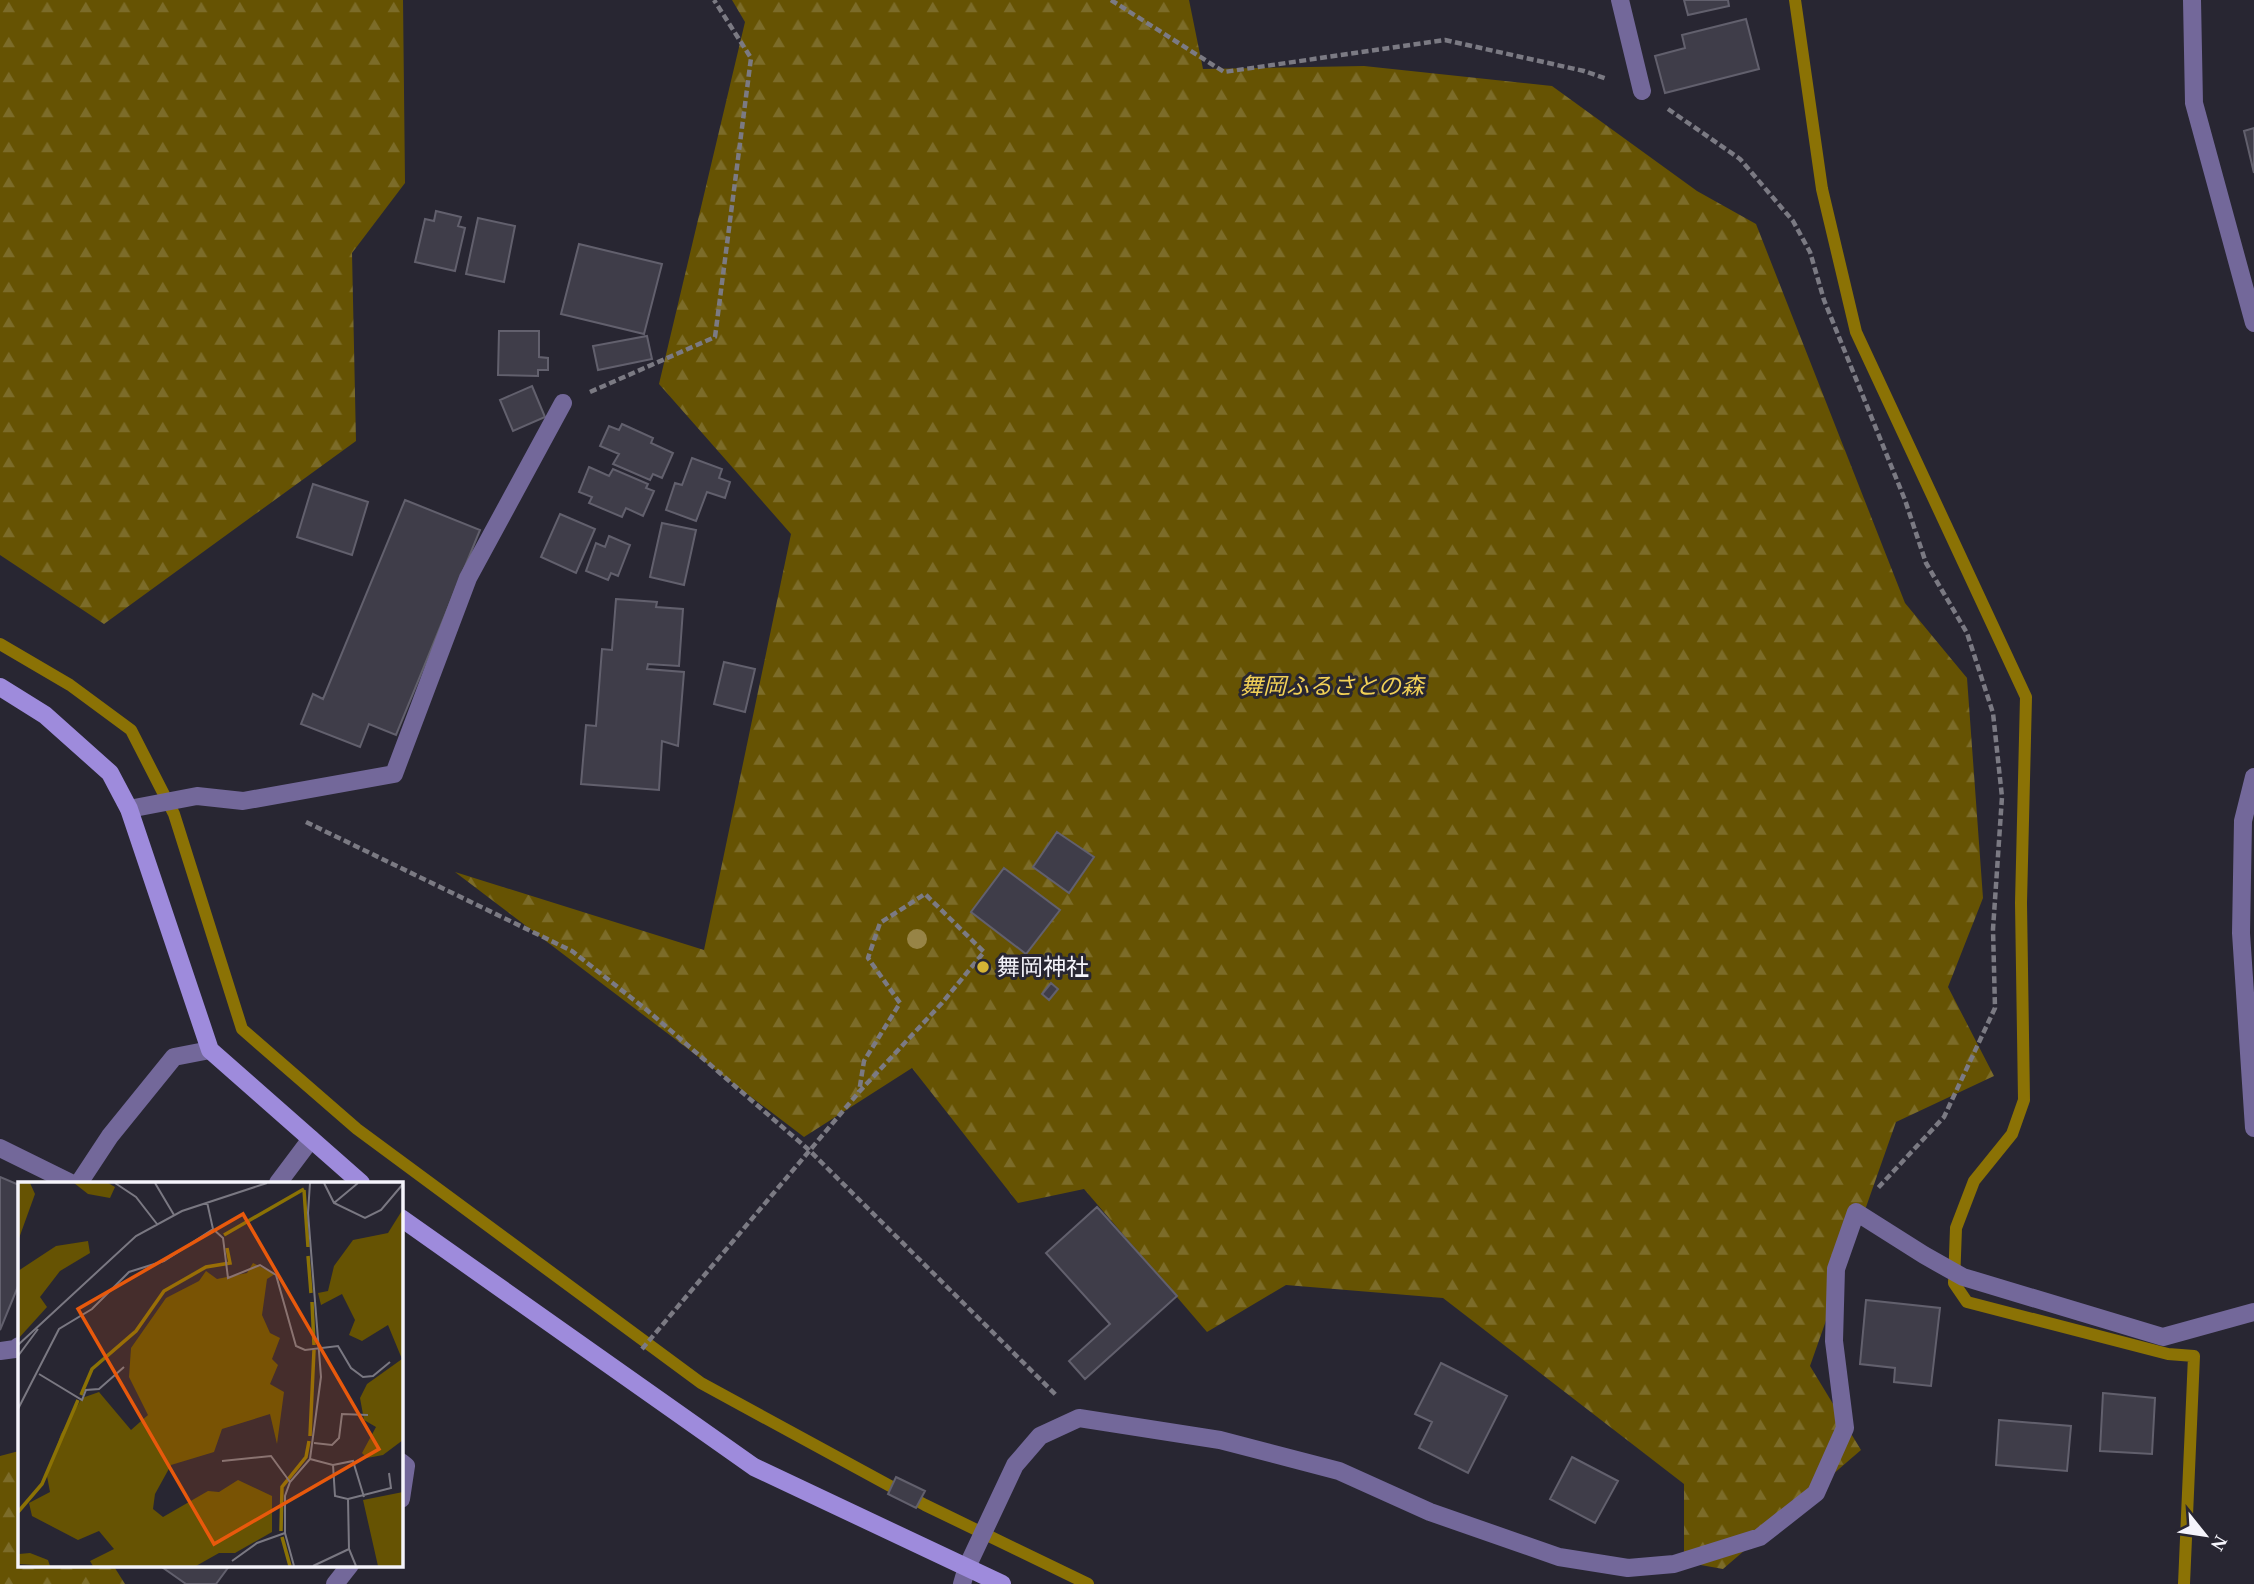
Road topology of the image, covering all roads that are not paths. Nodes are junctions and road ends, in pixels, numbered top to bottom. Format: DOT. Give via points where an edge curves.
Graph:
graph roads {
  1 [pos="1620,0"];
  2 [pos="2192,0"];
  3 [pos="1642,90"];
  4 [pos="2254,323"];
  5 [pos="563,403"];
  6 [pos="0,688"];
  7 [pos="2254,777"];
  8 [pos="129,809"];
  9 [pos="210,1050"];
  10 [pos="2254,1128"];
  11 [pos="311,1139"];
  12 [pos="0,1148"];
  13 [pos="69,1182"];
  14 [pos="80,1182"];
  15 [pos="279,1182"];
  16 [pos="360,1182"];
  17 [pos="402,1219"];
  18 [pos="2254,1312"];
  19 [pos="18,1347"];
  20 [pos="0,1351"];
  21 [pos="402,1463"];
  22 [pos="402,1492"];
  23 [pos="349,1566"];
  24 [pos="967,1570"];
  25 [pos="335,1584"];
  26 [pos="1002,1584"];
  1 -- 3 [label="street"];
  2 -- 4 [label="street" via="2194,103"];
  5 -- 8 [label="street" via="468,578 394,774 243,802 197,796"];
  6 -- 8 [label="street" via="46,715 110,773"];
  7 -- 10 [label="street" via="2243,821 2241,933"];
  8 -- 9 [label="street"];
  9 -- 11 [label="street"];
  9 -- 14 [label="street" via="174,1057"];
  11 -- 15 [label="street"];
  11 -- 16 [label="street"];
  12 -- 13 [label="street"];
  17 -- 24 [label="street" via="754,1467"];
  18 -- 24 [label="street" via="2163,1338 1963,1277 1856,1212 1836,1269 1835,1341 1845,1428 1816,1493 1760,1537 1674,1564 1628,1568 1559,1557 1430,1512 1339,1471 1220,1440 1079,1418 1040,1436 1015,1465"];
  19 -- 20 [label="street"];
  21 -- 22 [label="street" via="406,1466"];
  23 -- 25 [label="street"];
  24 -- 26 [label="street"];
}
